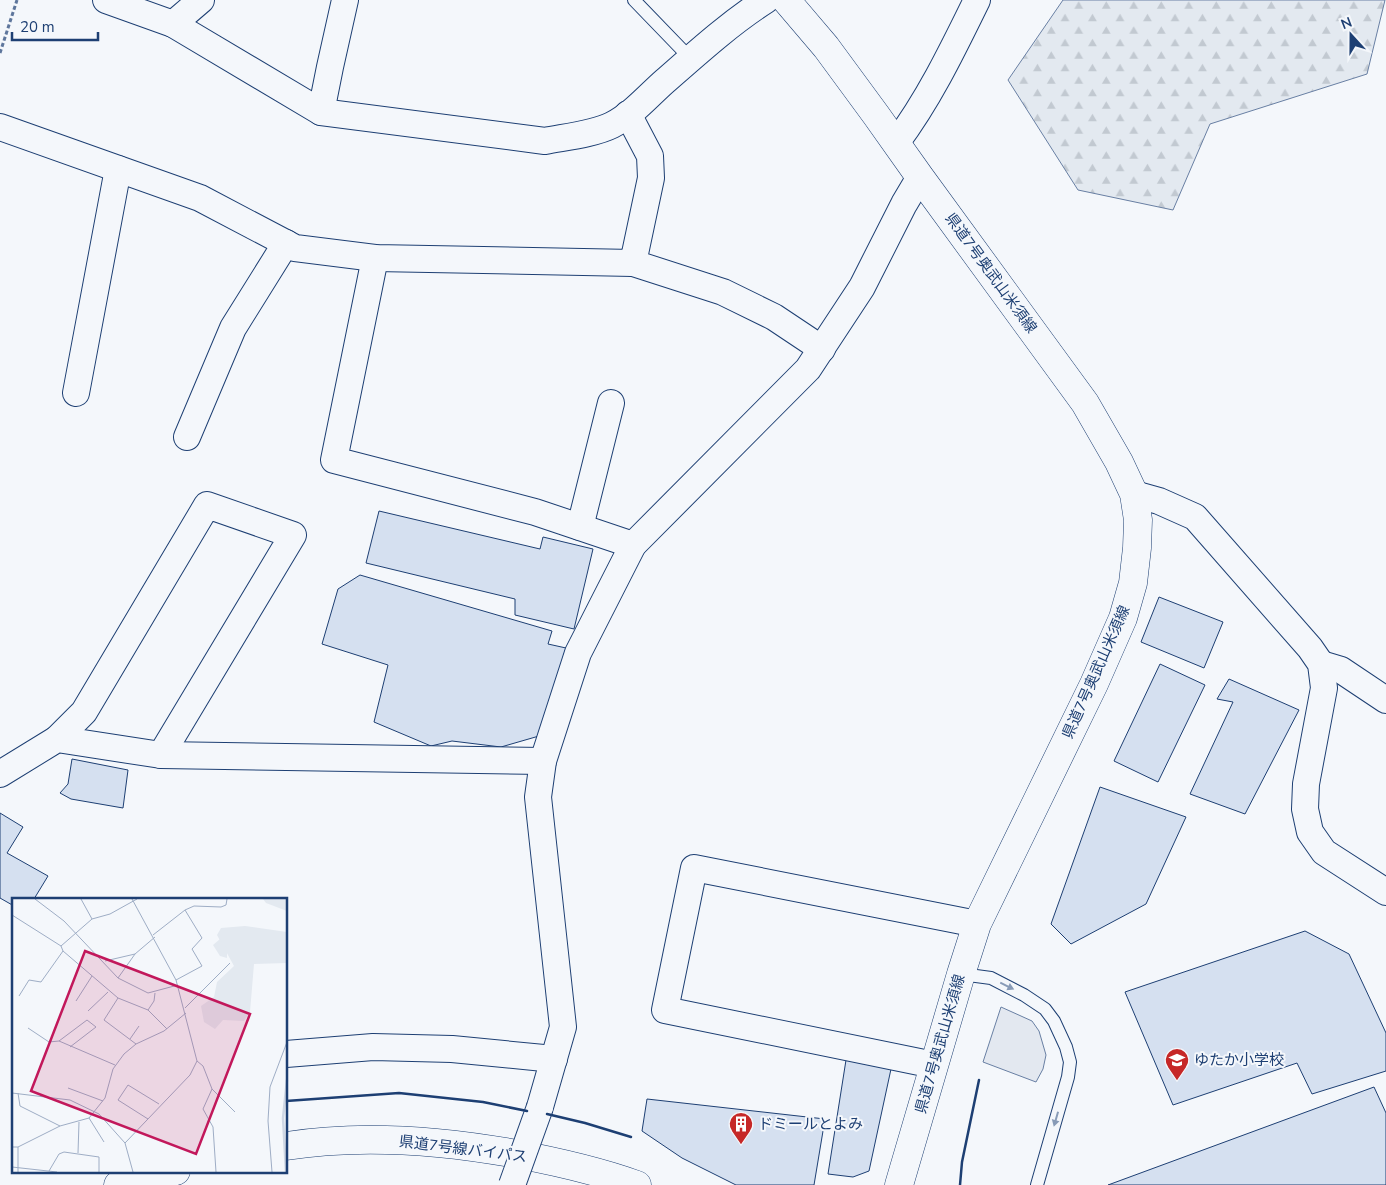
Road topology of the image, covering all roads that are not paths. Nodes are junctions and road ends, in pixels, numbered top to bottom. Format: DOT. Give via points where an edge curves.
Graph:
graph roads {
  1 [pos="106,0"];
  2 [pos="201,0"];
  3 [pos="345,0"];
  4 [pos="634,0"];
  5 [pos="766,0"];
  6 [pos="786,0"];
  7 [pos="977,0"];
  8 [pos="173,24"];
  9 [pos="691,59"];
  10 [pos="321,112"];
  11 [pos="628,114"];
  12 [pos="0,127"];
  13 [pos="896,143"];
  14 [pos="118,169"];
  15 [pos="920,177"];
  16 [pos="286,243"];
  17 [pos="375,258"];
  18 [pos="633,263"];
  19 [pos="822,349"];
  20 [pos="76,394"];
  21 [pos="611,403"];
  22 [pos="188,437"];
  23 [pos="1134,494"];
  24 [pos="580,527"];
  25 [pos="633,545"];
  26 [pos="1321,664"];
  27 [pos="1386,700"];
  28 [pos="57,739"];
  29 [pos="161,755"];
  30 [pos="543,761"];
  31 [pos="0,774"];
  32 [pos="1386,892"];
  33 [pos="976,924"];
  34 [pos="961,974"];
  35 [pos="288,1054"];
  36 [pos="554,1059"];
  37 [pos="934,1065"];
  38 [pos="288,1146"];
  39 [pos="172,1172"];
  40 [pos="118,1185"];
  41 [pos="512,1185"];
  42 [pos="637,1185"];
  43 [pos="899,1185"];
  44 [pos="1037,1185"];
  1 -- 8 [label="street"];
  2 -- 8 [label="street"];
  3 -- 10 [label="street"];
  4 -- 9 [label="lane"];
  5 -- 9 [label="street"];
  6 -- 13 [label="main road, 県道7号奥武山米須線"];
  7 -- 13 [label="street" via="950,56 911,124"];
  8 -- 10 [label="street"];
  9 -- 11 [label="street"];
  10 -- 11 [label="street" via="545,141 611,125"];
  11 -- 18 [label="street" via="650,156 651,178"];
  12 -- 14 [label="street"];
  13 -- 15 [label="main road, 県道7号奥武山米須線"];
  14 -- 16 [label="street" via="200,198"];
  14 -- 20 [label="street"];
  15 -- 19 [label="street" via="862,287"];
  15 -- 23 [label="main road, 県道7号奥武山米須線" via="1085,403"];
  16 -- 17 [label="street" via="295,248"];
  16 -- 22 [label="street" via="233,328"];
  17 -- 18 [label="street"];
  17 -- 24 [label="street" via="334,460 535,512"];
  18 -- 19 [label="street" via="723,292 774,317"];
  19 -- 25 [label="street" via="808,370"];
  21 -- 24 [label="street"];
  23 -- 26 [label="street" via="1195,517"];
  23 -- 33 [label="main road, 県道7号奥武山米須線" via="1138,520 1137,548 1123,618"];
  24 -- 25 [label="street"];
  25 -- 30 [label="street" via="578,653"];
  26 -- 27 [label="street" via="1341,670"];
  26 -- 32 [label="street" via="1324,688 1306,784 1305,809 1310,832 1324,852"];
  28 -- 29 [label="street"];
  28 -- 29 [label="street" via="84,712 207,506 293,536"];
  28 -- 31 [label="street"];
  29 -- 30 [label="street"];
  30 -- 36 [label="street" via="538,797 563,1027"];
  33 -- 34 [label="main road, 県道7号奥武山米須線"];
  33 -- 37 [label="street" via="694,868 665,1010"];
  34 -- 37 [label="main road, 県道7号奥武山米須線"];
  34 -- 44 [label="lane, one-way" via="991,978 1045,1009 1054,1020 1066,1047 1070,1062 1068,1077"];
  35 -- 36 [label="street" via="373,1047 452,1049"];
  36 -- 41 [label="street, bridge"];
  37 -- 43 [label="main road, 県道7号奥武山米須線"];
  38 -- 42 [label="main road, 県道7号線バイパス" via="365,1140 456,1144 560,1162"];
  39 -- 40 [label="main road"];
}
